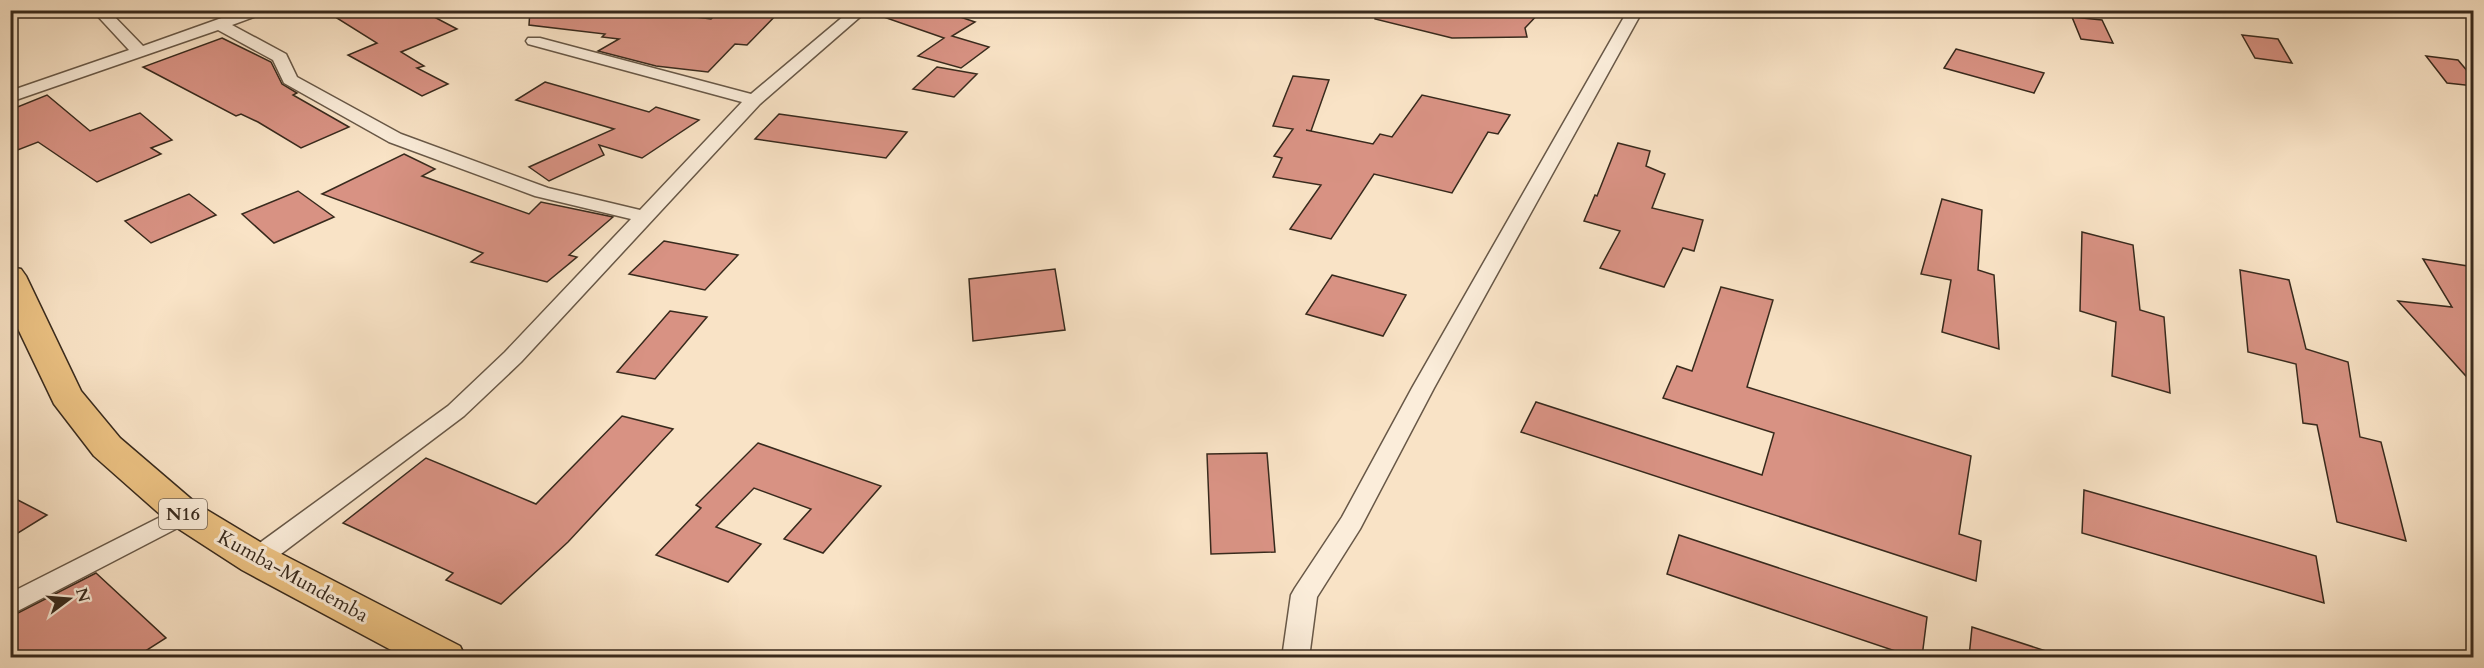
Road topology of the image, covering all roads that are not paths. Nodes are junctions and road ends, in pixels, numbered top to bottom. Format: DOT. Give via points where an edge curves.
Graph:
graph roads {
  1 [pos="99,10"];
  2 [pos="260,10"];
  3 [pos="861,10"];
  4 [pos="1636,10"];
  5 [pos="219,24"];
  6 [pos="534,41"];
  7 [pos="139,51"];
  8 [pos="10,98"];
  9 [pos="754,100"];
  10 [pos="645,217"];
  11 [pos="10,276"];
  12 [pos="184,514"];
  13 [pos="256,559"];
  14 [pos="10,605"];
  15 [pos="445,657"];
  16 [pos="1294,657"];
  1 -- 7 [label="street"];
  2 -- 5 [label="street"];
  3 -- 9 [label="street"];
  4 -- 16 [label="street" via="1434,367 1351,523 1304,595"];
  5 -- 7 [label="street"];
  5 -- 10 [label="street" via="280,57 290,80 394,138 542,192"];
  6 -- 9 [label="street"];
  7 -- 8 [label="street"];
  9 -- 10 [label="street"];
  10 -- 13 [label="street" via="513,357 456,411"];
  11 -- 12 [label="highway, Kumba-Mundemba / N16" via="66,396 107,447"];
  12 -- 13 [label="highway, Kumba-Mundemba / N16"];
  12 -- 14 [label="street"];
  13 -- 15 [label="highway, Kumba-Mundemba / N16"];
}
